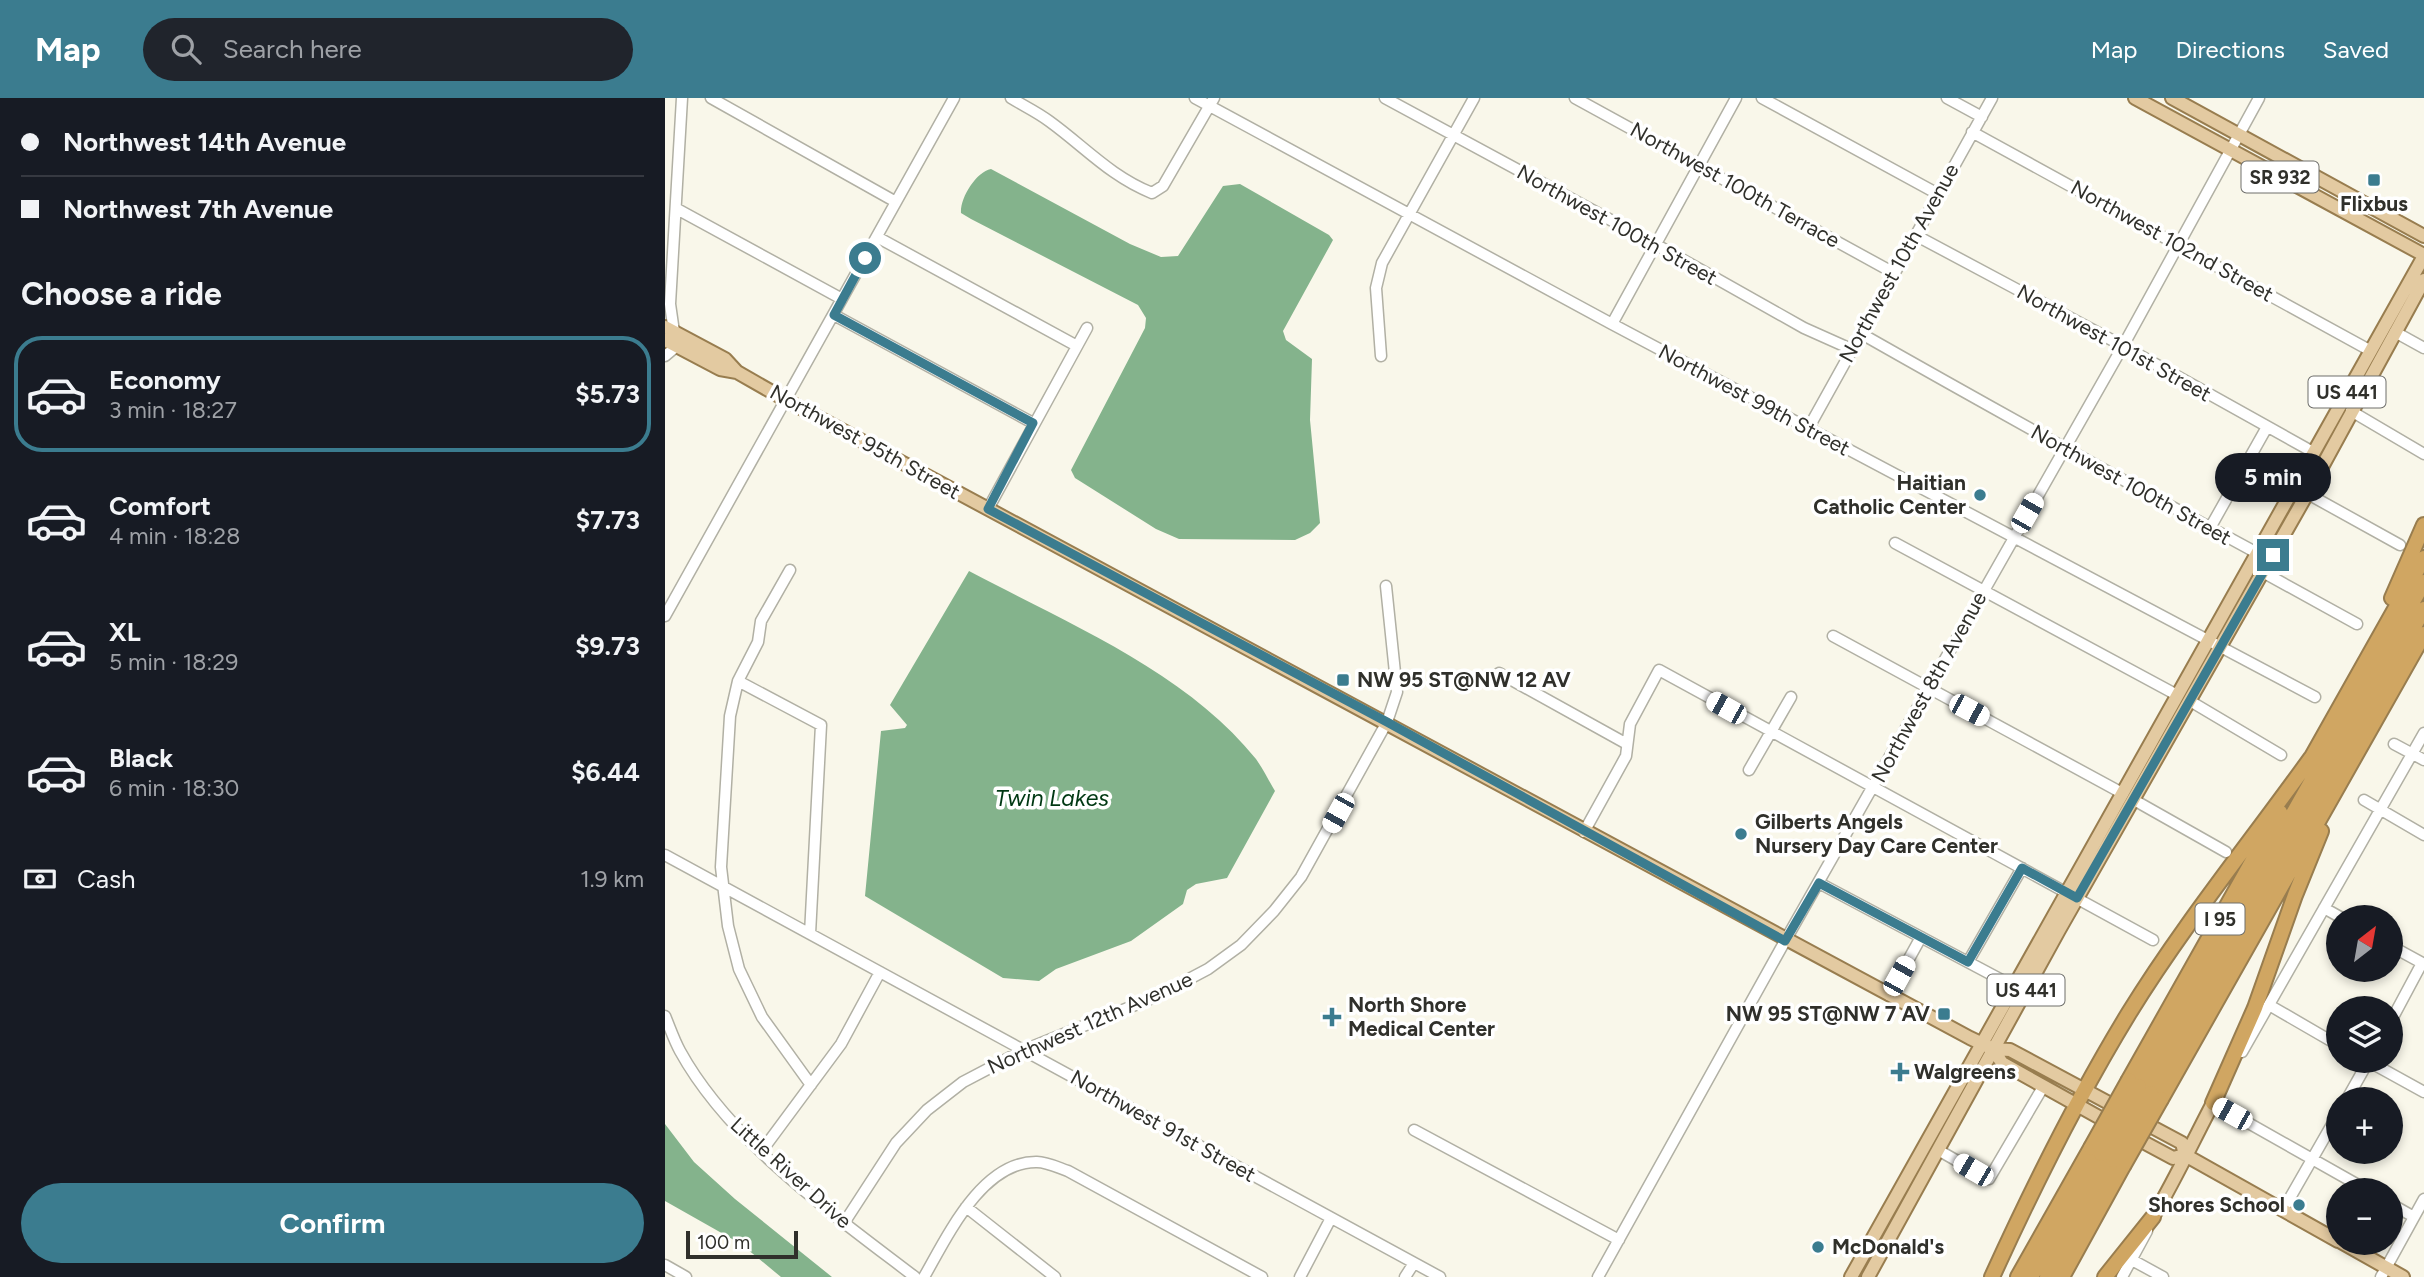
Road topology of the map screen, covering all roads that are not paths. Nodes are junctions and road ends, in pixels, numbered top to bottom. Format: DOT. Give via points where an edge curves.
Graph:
graph roads {
  1 [pos="682,98"];
  2 [pos="711,98"];
  3 [pos="1011,98"];
  4 [pos="1195,98"];
  5 [pos="1385,98"];
  6 [pos="1473,98"];
  7 [pos="1575,98"];
  8 [pos="1736,98"];
  9 [pos="1762,98"];
  10 [pos="1947,98"];
  11 [pos="1992,98"];
  12 [pos="2135,98"];
  13 [pos="2172,98"];
  14 [pos="2259,98"];
  15 [pos="952,99"];
  16 [pos="1212,102"];
  17 [pos="1982,117"];
  18 [pos="1972,132"];
  19 [pos="1452,135"];
  20 [pos="2239,135"];
  21 [pos="2231,150"];
  22 [pos="1698,165"];
  23 [pos="1938,194"];
  24 [pos="896,202"];
  25 [pos="677,209"];
  26 [pos="1410,214"];
  27 [pos="1915,235"];
  28 [pos="2424,236"];
  29 [pos="877,237"];
  30 [pos="1655,244"];
  31 [pos="2179,245"];
  32 [pos="2424,256"];
  33 [pos="1894,273"];
  34 [pos="2424,279"];
  35 [pos="842,299"];
  36 [pos="667,307"];
  37 [pos="834,315"];
  38 [pos="1612,324"];
  39 [pos="1087,328"];
  40 [pos="2395,332"];
  41 [pos="1860,333"];
  42 [pos="670,336"];
  43 [pos="1077,346"];
  44 [pos="2123,346"];
  45 [pos="2424,348"];
  46 [pos="1851,349"];
  47 [pos="2371,351"];
  48 [pos="665,356"];
  49 [pos="1381,356"];
  50 [pos="786,400"];
  51 [pos="2351,411"];
  52 [pos="1033,423"];
  53 [pos="2267,427"];
  54 [pos="1808,429"];
  55 [pos="2064,449"];
  56 [pos="2313,452"];
  57 [pos="2424,454"];
  58 [pos="2308,494"];
  59 [pos="988,509"];
  60 [pos="2292,520"];
  61 [pos="2424,525"];
  62 [pos="2210,528"];
  63 [pos="2014,536"];
  64 [pos="1895,542"];
  65 [pos="2400,545"];
  66 [pos="2257,553"];
  67 [pos="2424,558"];
  68 [pos="2250,565"];
  69 [pos="790,570"];
  70 [pos="2263,573"];
  71 [pos="2424,582"];
  72 [pos="1386,586"];
  73 [pos="1983,590"];
  74 [pos="669,600"];
  75 [pos="2424,610"];
  76 [pos="665,616"];
  77 [pos="2357,624"];
  78 [pos="2424,634"];
  79 [pos="1833,636"];
  80 [pos="2207,640"];
  81 [pos="2220,647"];
  82 [pos="2424,647"];
  83 [pos="1499,673"];
  84 [pos="2357,676"];
  85 [pos="738,681"];
  86 [pos="1928,689"];
  87 [pos="2390,694"];
  88 [pos="2177,695"];
  89 [pos="1791,697"];
  90 [pos="2315,697"];
  91 [pos="2190,701"];
  92 [pos="1387,722"];
  93 [pos="1771,732"];
  94 [pos="2424,733"];
  95 [pos="1627,744"];
  96 [pos="2394,744"];
  97 [pos="2413,754"];
  98 [pos="2281,755"];
  99 [pos="2311,758"];
  100 [pos="2424,760"];
  101 [pos="1749,770"];
  102 [pos="2343,778"];
  103 [pos="1874,786"];
  104 [pos="2122,793"];
  105 [pos="2134,800"];
  106 [pos="2364,800"];
  107 [pos="2381,810"];
  108 [pos="1584,832"];
  109 [pos="2424,835"];
  110 [pos="2108,845"];
  111 [pos="2226,852"];
  112 [pos="665,855"];
  113 [pos="2022,868"];
  114 [pos="1819,883"];
  115 [pos="723,887"];
  116 [pos="2072,895"];
  117 [pos="2324,908"];
  118 [pos="810,934"];
  119 [pos="1921,937"];
  120 [pos="2153,940"];
  121 [pos="1785,941"];
  122 [pos="2403,953"];
  123 [pos="1968,962"];
  124 [pos="2423,964"];
  125 [pos="880,972"];
  126 [pos="2013,986"];
  127 [pos="1889,995"];
  128 [pos="2403,1000"];
  129 [pos="2269,1005"];
  130 [pos="665,1016"];
  131 [pos="2326,1038"];
  132 [pos="1987,1047"];
  133 [pos="1024,1050"];
  134 [pos="2390,1073"];
  135 [pos="811,1085"];
  136 [pos="2043,1087"];
  137 [pos="2145,1089"];
  138 [pos="2084,1090"];
  139 [pos="2424,1092"];
  140 [pos="2213,1103"];
  141 [pos="2077,1105"];
  142 [pos="1414,1130"];
  143 [pos="2326,1135"];
  144 [pos="1938,1150"];
  145 [pos="761,1152"];
  146 [pos="2185,1155"];
  147 [pos="2107,1157"];
  148 [pos="2312,1159"];
  149 [pos="1910,1172"];
  150 [pos="2346,1178"];
  151 [pos="2424,1199"];
  152 [pos="966,1207"];
  153 [pos="2283,1210"];
  154 [pos="2403,1211"];
  155 [pos="2153,1217"];
  156 [pos="2414,1217"];
  157 [pos="1331,1218"];
  158 [pos="844,1223"];
  159 [pos="1891,1234"];
  160 [pos="2326,1235"];
  161 [pos="1619,1240"];
  162 [pos="2358,1255"];
  163 [pos="1862,1258"];
  164 [pos="2132,1260"];
  165 [pos="1414,1263"];
  166 [pos="665,1265"];
  167 [pos="2384,1272"];
  168 [pos="686,1277"];
  169 [pos="915,1277"];
  170 [pos="923,1277"];
  171 [pos="1055,1277"];
  172 [pos="1262,1277"];
  173 [pos="1300,1277"];
  174 [pos="1405,1277"];
  175 [pos="1440,1277"];
  176 [pos="1598,1277"];
  177 [pos="1851,1277"];
  178 [pos="1860,1277"];
  179 [pos="1868,1277"];
  180 [pos="1992,1277"];
  181 [pos="2018,1277"];
  182 [pos="2031,1277"];
  183 [pos="2047,1277"];
  184 [pos="2062,1277"];
  185 [pos="2105,1277"];
  186 [pos="2122,1277"];
  187 [pos="2163,1277"];
  188 [pos="2403,1277"];
  1 -- 25 [label="street"];
  2 -- 24 [label="street"];
  3 -- 16 [label="street" via="1049,121 1101,165 1152,193 1163,186"];
  4 -- 16 [label="street, Northwest 99th Street"];
  5 -- 19 [label="street, Northwest 100th Street"];
  6 -- 19 [label="street"];
  7 -- 22 [label="street, Northwest 100th Terrace"];
  8 -- 22 [label="street"];
  9 -- 23 [label="street"];
  10 -- 17 [label="street"];
  11 -- 17 [label="street, Northwest 10th Avenue"];
  12 -- 21 [label="main road, SR 932"];
  13 -- 20 [label="main road, SR 932"];
  14 -- 20 [label="street, Northwest 8th Avenue"];
  15 -- 24 [label="street"];
  16 -- 26 [label="street, Northwest 99th Street"];
  17 -- 18 [label="street, Northwest 10th Avenue"];
  18 -- 23 [label="street, Northwest 10th Avenue"];
  18 -- 31 [label="street, Northwest 102nd Street"];
  19 -- 26 [label="street"];
  19 -- 30 [label="street, Northwest 100th Street"];
  20 -- 21 [label="street, Northwest 8th Avenue"];
  20 -- 28 [label="main road, SR 932"];
  21 -- 31 [label="street, Northwest 8th Avenue"];
  21 -- 32 [label="main road, SR 932"];
  22 -- 30 [label="street"];
  22 -- 33 [label="street, Northwest 100th Terrace"];
  23 -- 27 [label="street, Northwest 10th Avenue"];
  24 -- 29 [label="street"];
  25 -- 35 [label="street"];
  25 -- 36 [label="street"];
  26 -- 38 [label="street, Northwest 99th Street"];
  26 -- 49 [label="street" via="1377,280"];
  27 -- 33 [label="street, Northwest 10th Avenue"];
  27 -- 44 [label="street, Northwest 101st Street"];
  29 -- 35 [label="street"];
  29 -- 43 [label="street"];
  30 -- 38 [label="street"];
  30 -- 46 [label="street, Northwest 100th Street" via="1804,328"];
  31 -- 44 [label="street, Northwest 8th Avenue"];
  31 -- 47 [label="street, Northwest 102nd Street"];
  32 -- 47 [label="main road, US 441"];
  33 -- 41 [label="street, Northwest 10th Avenue"];
  34 -- 40 [label="main road, US 441"];
  35 -- 37 [label="street"];
  36 -- 42 [label="street"];
  37 -- 50 [label="street"];
  37 -- 52 [label="street"];
  38 -- 54 [label="street, Northwest 99th Street"];
  39 -- 43 [label="street"];
  40 -- 45 [label="street"];
  40 -- 51 [label="main road, US 441"];
  41 -- 46 [label="street, Northwest 10th Avenue"];
  41 -- 55 [label="street, Northwest 100th Street"];
  42 -- 48 [label="street"];
  42 -- 50 [label="main road, Northwest 95th Street" via="720,369 737,372"];
  43 -- 52 [label="street"];
  44 -- 53 [label="street, Northwest 101st Street"];
  44 -- 55 [label="street, Northwest 8th Avenue"];
  46 -- 54 [label="street, Northwest 10th Avenue"];
  47 -- 51 [label="main road" via="2369,365 2350,398"];
  47 -- 56 [label="main road, US 441"];
  50 -- 59 [label="main road, Northwest 95th Street"];
  50 -- 74 [label="street"];
  51 -- 57 [label="street"];
  51 -- 58 [label="main road, US 441"];
  52 -- 59 [label="street"];
  53 -- 56 [label="street, Northwest 101st Street"];
  53 -- 62 [label="street"];
  54 -- 63 [label="street, Northwest 99th Street"];
  55 -- 62 [label="street, Northwest 100th Street"];
  55 -- 63 [label="street, Northwest 8th Avenue"];
  56 -- 60 [label="main road" via="2314,466 2293,504"];
  56 -- 66 [label="main road, US 441"];
  58 -- 60 [label="main road, US 441"];
  58 -- 65 [label="street"];
  59 -- 92 [label="main road, Northwest 95th Street"];
  60 -- 70 [label="main road, US 441"];
  61 -- 84 [label="highway"];
  62 -- 66 [label="street, Northwest 100th Street"];
  63 -- 73 [label="street, Northwest 8th Avenue"];
  63 -- 80 [label="street, Northwest 99th Street"];
  64 -- 73 [label="street"];
  66 -- 68 [label="main road, US 441"];
  67 -- 84 [label="highway, I 95"];
  68 -- 70 [label="street, Northwest 100th Street"];
  68 -- 80 [label="main road, US 441"];
  69 -- 85 [label="street" via="761,621 758,642"];
  70 -- 77 [label="street, Northwest 100th Street"];
  70 -- 81 [label="main road, US 441"];
  71 -- 137 [label="highway"];
  72 -- 92 [label="street, Northwest 12th Avenue" via="1397,692"];
  73 -- 86 [label="street, Northwest 8th Avenue"];
  73 -- 88 [label="street"];
  74 -- 76 [label="street"];
  75 -- 137 [label="highway"];
  78 -- 87 [label="highway, I 95"];
  79 -- 86 [label="street"];
  80 -- 81 [label="street, Northwest 99th Street"];
  80 -- 88 [label="main road, US 441"];
  81 -- 90 [label="street, Northwest 99th Street"];
  81 -- 91 [label="main road, US 441"];
  82 -- 87 [label="highway"];
  83 -- 95 [label="street"];
  84 -- 99 [label="highway, I 95"];
  85 -- 115 [label="street" via="730,716"];
  85 -- 118 [label="street" via="821,725"];
  86 -- 103 [label="street, Northwest 8th Avenue"];
  86 -- 104 [label="street"];
  87 -- 102 [label="highway, I 95"];
  88 -- 104 [label="main road, US 441"];
  89 -- 93 [label="street"];
  91 -- 98 [label="street"];
  91 -- 105 [label="main road, US 441"];
  92 -- 108 [label="main road, Northwest 95th Street"];
  92 -- 133 [label="street, Northwest 12th Avenue" via="1301,877 1241,945 1155,998"];
  93 -- 95 [label="street" via="1659,670 1630,724"];
  93 -- 101 [label="street"];
  93 -- 103 [label="street"];
  94 -- 97 [label="street"];
  95 -- 108 [label="street" via="1626,756"];
  96 -- 97 [label="street"];
  97 -- 100 [label="street"];
  97 -- 107 [label="street"];
  99 -- 137 [label="highway, I 95"];
  99 -- 138 [label="highway" via="2152,978"];
  102 -- 137 [label="highway, I 95"];
  102 -- 140 [label="highway" via="2255,1008"];
  103 -- 113 [label="street"];
  103 -- 114 [label="street, Northwest 8th Avenue"];
  104 -- 110 [label="main road" via="2124,804 2107,832"];
  104 -- 116 [label="main road, US 441"];
  105 -- 110 [label="main road, US 441"];
  105 -- 111 [label="street"];
  106 -- 107 [label="street"];
  107 -- 109 [label="street"];
  107 -- 117 [label="street"];
  108 -- 121 [label="main road, Northwest 95th Street"];
  110 -- 116 [label="main road, US 441"];
  112 -- 115 [label="street, Northwest 91st Street"];
  113 -- 116 [label="street"];
  113 -- 123 [label="street"];
  114 -- 119 [label="street"];
  114 -- 121 [label="street, Northwest 8th Avenue"];
  115 -- 118 [label="street, Northwest 91st Street"];
  115 -- 135 [label="street" via="739,968 762,1017"];
  116 -- 120 [label="street"];
  116 -- 126 [label="main road, US 441"];
  116 -- 132 [label="main road, US 441"];
  117 -- 129 [label="street"];
  118 -- 125 [label="street, Northwest 91st Street"];
  119 -- 123 [label="street"];
  119 -- 127 [label="street"];
  121 -- 127 [label="main road, Northwest 95th Street"];
  121 -- 161 [label="street, Northwest 8th Avenue"];
  122 -- 124 [label="street"];
  123 -- 126 [label="street"];
  124 -- 128 [label="street"];
  125 -- 133 [label="street, Northwest 91st Street"];
  125 -- 135 [label="street" via="841,1044"];
  126 -- 132 [label="main road, US 441"];
  127 -- 132 [label="main road, Northwest 95th Street"];
  129 -- 131 [label="street"];
  129 -- 140 [label="street"];
  130 -- 145 [label="street, Little River Drive" via="680,1051 715,1103"];
  132 -- 136 [label="main road, Northwest 95th Street" via="2002,1063"];
  132 -- 138 [label="main road, Northwest 95th Street" via="2010,1050"];
  132 -- 144 [label="main road, US 441"];
  132 -- 149 [label="main road, US 441"];
  133 -- 157 [label="street, Northwest 91st Street"];
  133 -- 158 [label="street, Northwest 12th Avenue" via="963,1082 927,1110 896,1143"];
  134 -- 139 [label="street"];
  135 -- 145 [label="street"];
  136 -- 141 [label="main road, Northwest 95th Street"];
  136 -- 144 [label="street" via="1989,1179"];
  137 -- 147 [label="highway, I 95, bridge"];
  137 -- 147 [label="highway, I 95, bridge"];
  138 -- 141 [label="highway"];
  138 -- 146 [label="main road, Northwest 95th Street" via="2182,1143"];
  140 -- 146 [label="main road"];
  140 -- 148 [label="street"];
  141 -- 146 [label="main road, Northwest 95th Street" via="2173,1158"];
  141 -- 180 [label="highway" via="2037,1178"];
  142 -- 161 [label="street"];
  143 -- 148 [label="street"];
  144 -- 159 [label="main road, US 441"];
  145 -- 158 [label="street, Little River Drive"];
  146 -- 153 [label="main road, Northwest 95th Street"];
  146 -- 155 [label="main road"];
  147 -- 181 [label="highway, I 95"];
  147 -- 182 [label="highway"];
  147 -- 183 [label="highway"];
  147 -- 184 [label="highway, I 95"];
  148 -- 150 [label="street"];
  148 -- 153 [label="street"];
  149 -- 159 [label="main road" via="1888,1221"];
  149 -- 163 [label="main road, US 441"];
  151 -- 156 [label="street"];
  152 -- 170 [label="street"];
  152 -- 171 [label="street"];
  152 -- 172 [label="street" via="990,1180 1011,1167 1038,1162 1069,1171"];
  153 -- 160 [label="main road, Northwest 95th Street"];
  154 -- 156 [label="street"];
  155 -- 164 [label="street"];
  155 -- 185 [label="highway"];
  156 -- 167 [label="street"];
  157 -- 165 [label="street, Northwest 91st Street"];
  157 -- 173 [label="street"];
  158 -- 169 [label="street, Little River Drive"];
  159 -- 179 [label="main road, US 441"];
  161 -- 176 [label="street, Northwest 8th Avenue"];
  162 -- 167 [label="main road, Northwest 95th Street"];
  163 -- 177 [label="main road, US 441"];
  163 -- 178 [label="main road"];
  164 -- 186 [label="street"];
  164 -- 187 [label="street"];
  165 -- 174 [label="street"];
  165 -- 175 [label="street, Northwest 91st Street"];
  166 -- 168 [label="street"];
  167 -- 188 [label="main road, Northwest 95th Street"];
}
